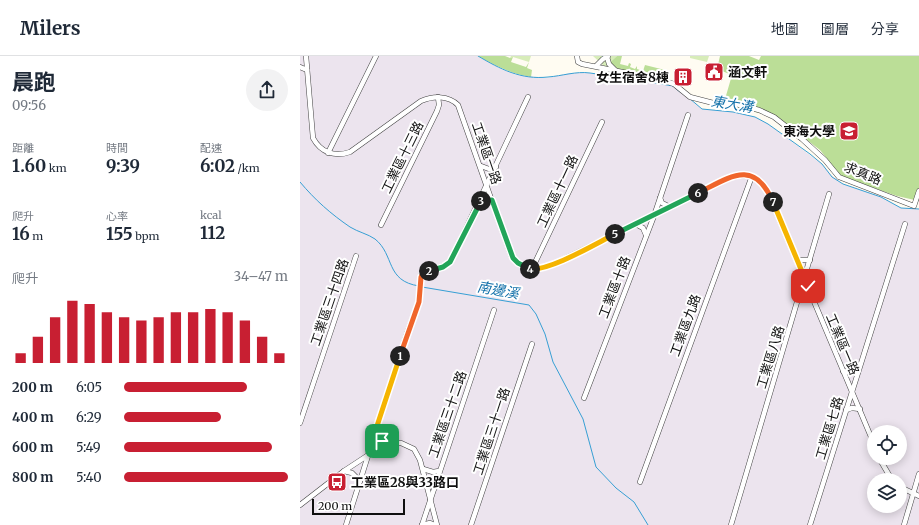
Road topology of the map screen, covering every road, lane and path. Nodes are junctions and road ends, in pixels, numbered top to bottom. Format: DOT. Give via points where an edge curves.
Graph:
graph roads {
  1 [pos="306,56"];
  2 [pos="376,56"];
  3 [pos="577,56"];
  4 [pos="608,57"];
  5 [pos="594,66"];
  6 [pos="300,67"];
  7 [pos="307,70"];
  8 [pos="615,71"];
  9 [pos="438,98"];
  10 [pos="528,98"];
  11 [pos="688,115"];
  12 [pos="602,122"];
  13 [pos="328,153"];
  14 [pos="481,166"];
  15 [pos="496,167"];
  16 [pos="752,176"];
  17 [pos="488,185"];
  18 [pos="919,191"];
  19 [pos="829,194"];
  20 [pos="660,198"];
  21 [pos="492,200"];
  22 [pos="480,201"];
  23 [pos="670,207"];
  24 [pos="654,216"];
  25 [pos="636,224"];
  26 [pos="905,224"];
  27 [pos="382,225"];
  28 [pos="646,235"];
  29 [pos="356,256"];
  30 [pos="797,260"];
  31 [pos="810,260"];
  32 [pos="532,269"];
  33 [pos="805,277"];
  34 [pos="798,299"];
  35 [pos="813,299"];
  36 [pos="494,310"];
  37 [pos="532,344"];
  38 [pos="843,371"];
  39 [pos="858,371"];
  40 [pos="852,392"];
  41 [pos="584,398"];
  42 [pos="860,409"];
  43 [pos="846,410"];
  44 [pos="300,423"];
  45 [pos="867,426"];
  46 [pos="375,432"];
  47 [pos="388,443"];
  48 [pos="368,456"];
  49 [pos="423,469"];
  50 [pos="344,471"];
  51 [pos="439,471"];
  52 [pos="919,474"];
  53 [pos="360,480"];
  54 [pos="640,482"];
  55 [pos="907,490"];
  56 [pos="914,494"];
  57 [pos="919,496"];
  58 [pos="431,500"];
  59 [pos="300,505"];
  60 [pos="346,525"];
  61 [pos="422,525"];
  62 [pos="436,525"];
  63 [pos="471,525"];
  64 [pos="731,525"];
  65 [pos="810,525"];
  66 [pos="904,525"];
  1 -- 7 [label="street"];
  2 -- 13 [label="street"];
  3 -- 5 [label="street, 求真路" via="580,63"];
  4 -- 5 [label="street"];
  4 -- 8 [label="street" via="609,64"];
  5 -- 8 [label="street, 求真路"];
  6 -- 7 [label="street"];
  7 -- 13 [label="street" via="313,138"];
  8 -- 18 [label="street, 求真路" via="674,84 690,97 721,105 736,104 759,110 802,139 840,177 914,206"];
  9 -- 13 [label="street" via="422,100 350,152"];
  9 -- 14 [label="street, 工業區一路" via="450,99 460,108"];
  9 -- 27 [label="street, 工業區十三路" via="437,111"];
  10 -- 15 [label="street"];
  11 -- 20 [label="street, 工業區十路"];
  12 -- 32 [label="street, 工業區十一路"];
  14 -- 15 [label="street" via="488,169"];
  14 -- 17 [label="street, 工業區一路"];
  15 -- 17 [label="street"];
  16 -- 23 [label="street" via="738,175 726,179"];
  16 -- 30 [label="street, 工業區一路" via="765,187"];
  16 -- 54 [label="street, 工業區九路"];
  17 -- 21 [label="street, 工業區一路"];
  17 -- 22 [label="street"];
  19 -- 31 [label="street, 工業區八路"];
  20 -- 23 [label="street" via="662,203"];
  20 -- 24 [label="street, 工業區十路"];
  21 -- 22 [label="street"];
  21 -- 32 [label="street, 工業區一路" via="513,258 521,265"];
  22 -- 46 [label="street" via="450,262 443,267 425,272 420,280 420,296"];
  23 -- 24 [label="street"];
  24 -- 25 [label="street"];
  24 -- 28 [label="street, 工業區十路"];
  25 -- 28 [label="street" via="643,228"];
  25 -- 32 [label="street" via="552,265"];
  26 -- 39 [label="street, 工業區七路"];
  28 -- 41 [label="street, 工業區十路"];
  29 -- 44 [label="street, 工業區三十四路"];
  30 -- 31 [label="street"];
  30 -- 33 [label="street, 工業區一路"];
  31 -- 33 [label="street, 工業區八路"];
  33 -- 34 [label="street, 工業區八路"];
  33 -- 35 [label="street, 工業區一路"];
  34 -- 35 [label="street"];
  34 -- 64 [label="street, 工業區八路"];
  35 -- 38 [label="street, 工業區一路"];
  36 -- 51 [label="street, 工業區三十二路"];
  37 -- 63 [label="street, 工業區三十一路"];
  38 -- 39 [label="street"];
  38 -- 40 [label="street, 工業區一路"];
  39 -- 40 [label="street, 工業區七路"];
  40 -- 42 [label="street, 工業區一路"];
  40 -- 43 [label="street, 工業區七路"];
  42 -- 43 [label="street"];
  42 -- 45 [label="street, 工業區一路"];
  43 -- 65 [label="street, 工業區七路"];
  46 -- 47 [label="street" via="378,439"];
  46 -- 48 [label="street"];
  47 -- 48 [label="street"];
  47 -- 49 [label="street" via="401,443 411,447 419,456"];
  48 -- 50 [label="street"];
  48 -- 53 [label="street"];
  49 -- 51 [label="street" via="430,472"];
  49 -- 58 [label="street"];
  50 -- 53 [label="street" via="352,473"];
  50 -- 59 [label="street"];
  51 -- 58 [label="street, 工業區三十二路"];
  52 -- 56 [label="street"];
  53 -- 60 [label="street"];
  55 -- 56 [label="street"];
  56 -- 57 [label="street"];
  56 -- 66 [label="street"];
  58 -- 61 [label="street, 工業區三十二路"];
  58 -- 62 [label="street"];
  61 -- 62 [label="street"];
}
